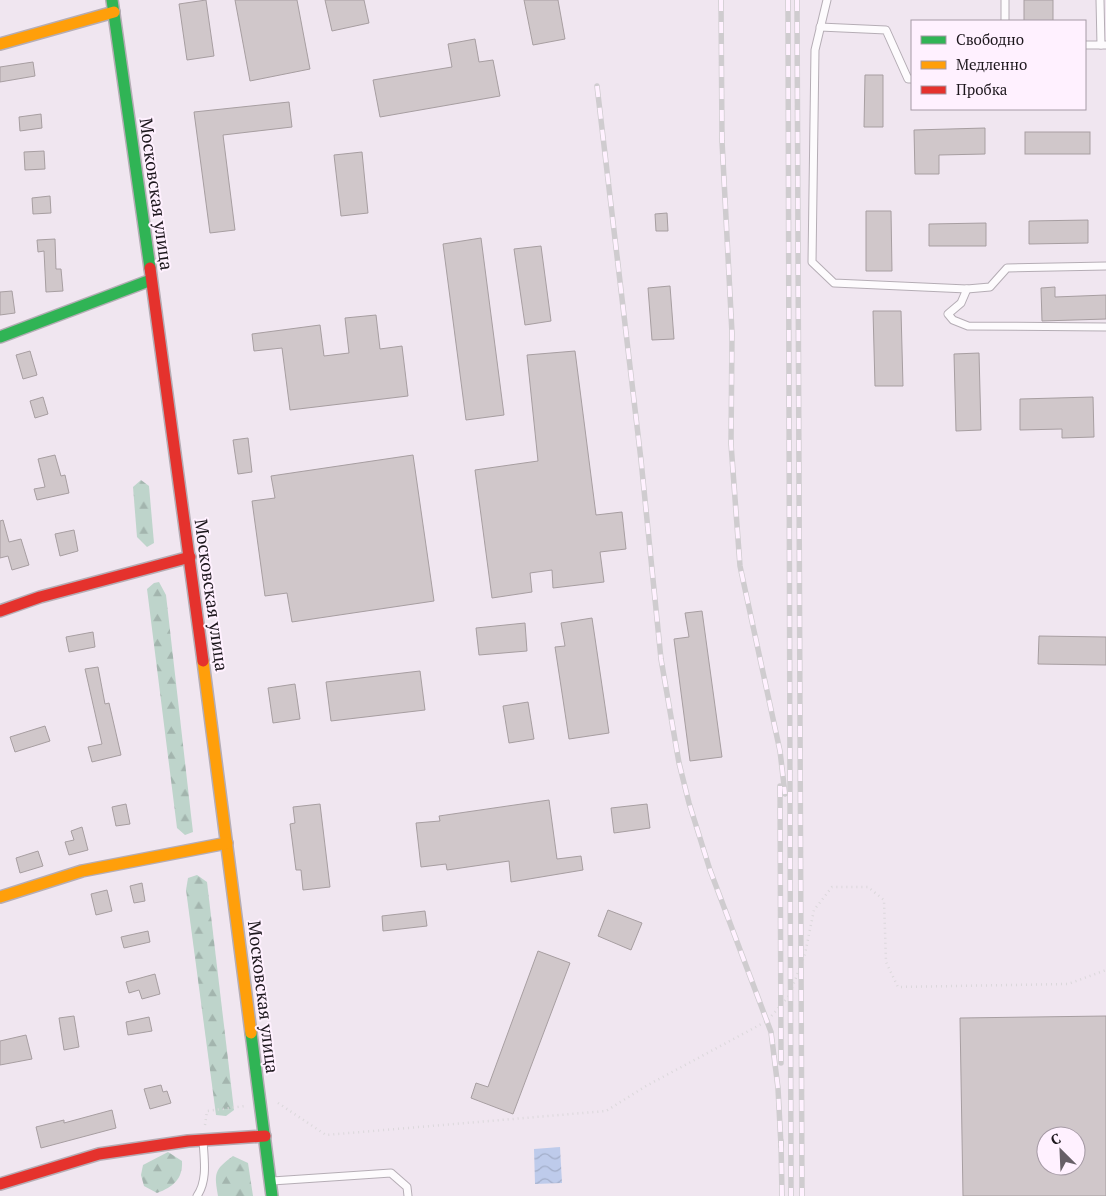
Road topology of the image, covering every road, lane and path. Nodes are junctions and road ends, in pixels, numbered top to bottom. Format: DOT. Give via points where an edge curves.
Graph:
graph roads {
  1 [pos="112,0"];
  2 [pos="827,0"];
  3 [pos="1005,0"];
  4 [pos="1100,0"];
  5 [pos="114,12"];
  6 [pos="1005,20"];
  7 [pos="820,27"];
  8 [pos="0,44"];
  9 [pos="1086,45"];
  10 [pos="1103,45"];
  11 [pos="911,79"];
  12 [pos="1106,266"];
  13 [pos="151,280"];
  14 [pos="967,289"];
  15 [pos="1106,327"];
  16 [pos="0,336"];
  17 [pos="190,557"];
  18 [pos="0,611"];
  19 [pos="227,843"];
  20 [pos="0,897"];
  21 [pos="1106,970"];
  22 [pos="278,1103"];
  23 [pos="245,1106"];
  24 [pos="265,1136"];
  25 [pos="203,1140"];
  26 [pos="270,1181"];
  27 [pos="0,1184"];
  28 [pos="197,1196"];
  29 [pos="272,1196"];
  30 [pos="408,1196"];
  1 -- 5 [label="main road, Московская улица"];
  2 -- 7 [label="lane"];
  3 -- 6 [label="lane"];
  4 -- 10 [label="lane"];
  5 -- 8 [label="main road"];
  5 -- 13 [label="main road, Московская улица"];
  7 -- 11 [label="lane" via="886,30 908,79"];
  7 -- 14 [label="lane" via="815,50 812,262 834,282"];
  9 -- 10 [label="lane"];
  12 -- 14 [label="lane" via="1007,268 990,287"];
  13 -- 16 [label="main road"];
  13 -- 17 [label="main road, Московская улица"];
  14 -- 15 [label="lane" via="961,303 948,314 953,320 968,326"];
  17 -- 18 [label="main road" via="40,597"];
  17 -- 19 [label="main road, Московская улица"];
  19 -- 20 [label="main road" via="82,871"];
  19 -- 24 [label="main road, Московская улица"];
  21 -- 22 [label="path" via="1068,984 898,987 886,962 884,900 868,887 832,887 814,910 805,954 789,996 767,1021 606,1111 326,1135"];
  23 -- 25 [label="path" via="207,1111"];
  24 -- 25 [label="main road"];
  24 -- 26 [label="main road, Московская улица"];
  25 -- 27 [label="main road" via="99,1154"];
  25 -- 28 [label="lane" via="205,1168 202,1189"];
  26 -- 29 [label="main road, Московская улица"];
  26 -- 30 [label="lane" via="391,1173 407,1187"];
}
